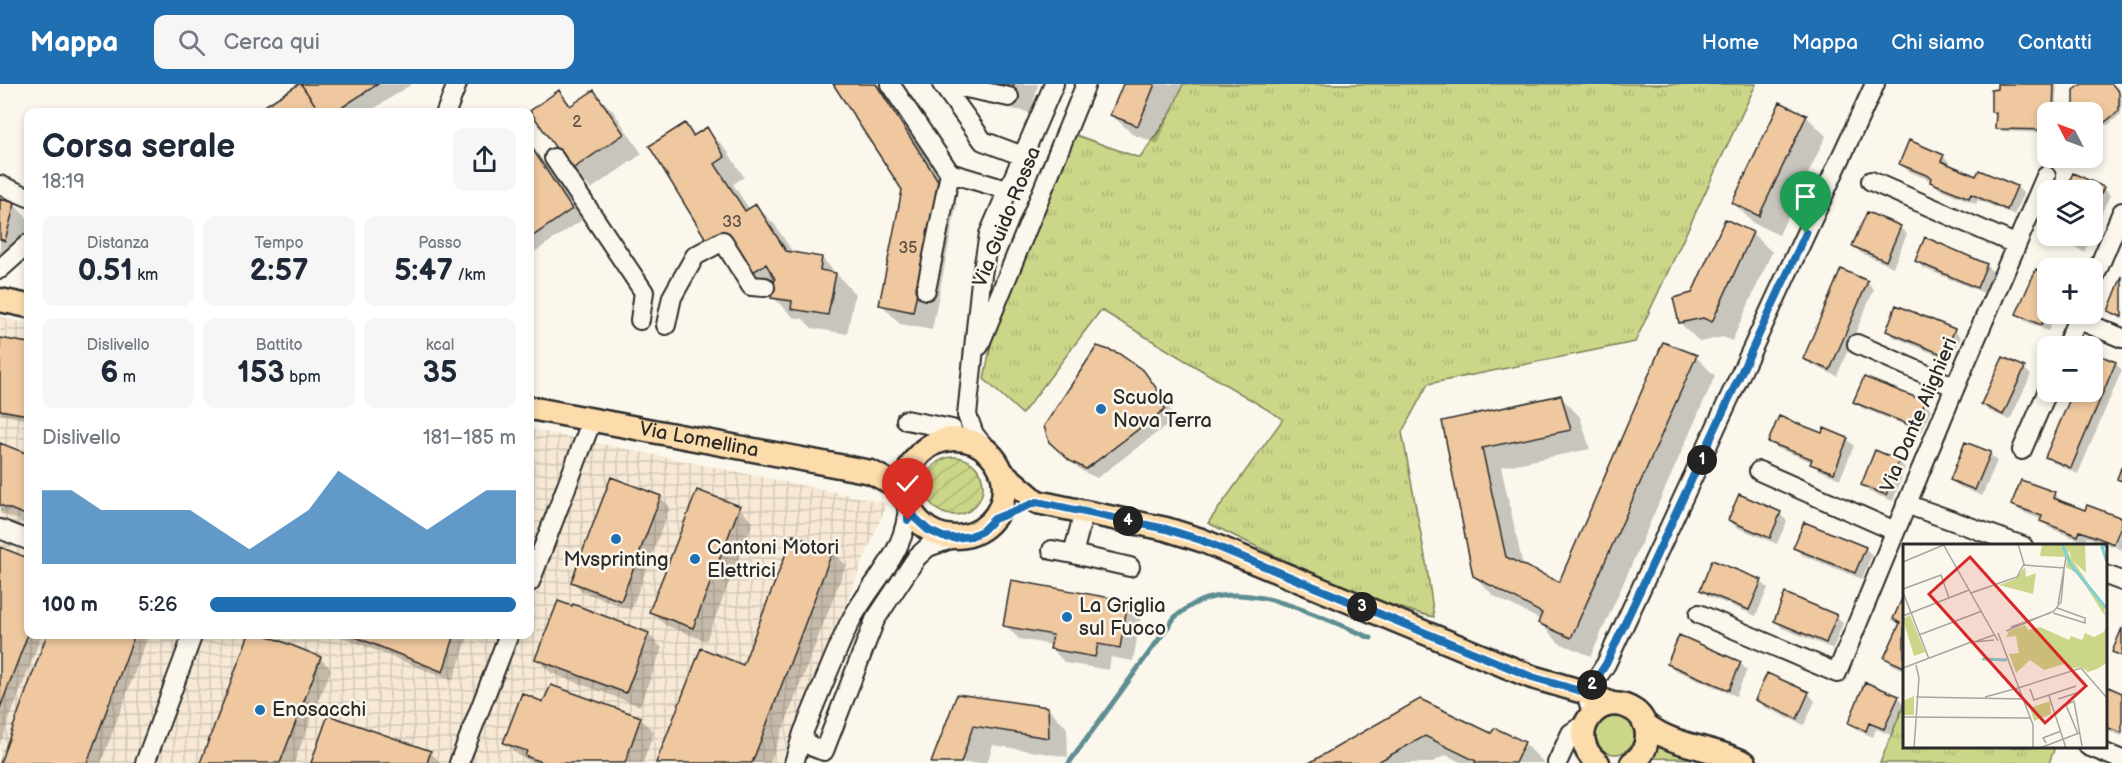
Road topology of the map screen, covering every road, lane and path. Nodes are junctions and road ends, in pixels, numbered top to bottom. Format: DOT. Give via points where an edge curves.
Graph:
graph roads {
  1 [pos="457,84"];
  2 [pos="890,84"];
  3 [pos="1054,84"];
  4 [pos="1086,84"];
  5 [pos="1875,84"];
  6 [pos="946,90"];
  7 [pos="1009,97"];
  8 [pos="448,108"];
  9 [pos="1023,156"];
  10 [pos="554,158"];
  11 [pos="950,172"];
  12 [pos="2046,176"];
  13 [pos="1871,181"];
  14 [pos="0,184"];
  15 [pos="1007,190"];
  16 [pos="24,195"];
  17 [pos="2122,212"];
  18 [pos="2015,244"];
  19 [pos="24,248"];
  20 [pos="2103,258"];
  21 [pos="0,269"];
  22 [pos="765,287"];
  23 [pos="926,291"];
  24 [pos="0,300"];
  25 [pos="24,305"];
  26 [pos="640,321"];
  27 [pos="2095,324"];
  28 [pos="666,325"];
  29 [pos="2122,338"];
  30 [pos="1857,344"];
  31 [pos="971,367"];
  32 [pos="1955,387"];
  33 [pos="968,401"];
  34 [pos="2043,402"];
  35 [pos="534,409"];
  36 [pos="592,420"];
  37 [pos="906,420"];
  38 [pos="948,435"];
  39 [pos="986,449"];
  40 [pos="2022,450"];
  41 [pos="919,455"];
  42 [pos="1759,471"];
  43 [pos="871,472"];
  44 [pos="1003,473"];
  45 [pos="908,502"];
  46 [pos="1037,502"];
  47 [pos="1906,504"];
  48 [pos="1084,512"];
  49 [pos="994,519"];
  50 [pos="0,530"];
  51 [pos="1895,531"];
  52 [pos="954,538"];
  53 [pos="24,539"];
  54 [pos="2017,544"];
  55 [pos="1052,549"];
  56 [pos="1073,554"];
  57 [pos="1130,567"];
  58 [pos="534,572"];
  59 [pos="2107,575"];
  60 [pos="2122,581"];
  61 [pos="1699,614"];
  62 [pos="191,639"];
  63 [pos="507,639"];
  64 [pos="1606,664"];
  65 [pos="1532,677"];
  66 [pos="1587,693"];
  67 [pos="1614,704"];
  68 [pos="1587,720"];
  69 [pos="1645,724"];
  70 [pos="803,733"];
  71 [pos="2091,748"];
  72 [pos="822,757"];
  73 [pos="2122,760"];
  74 [pos="145,763"];
  75 [pos="459,763"];
  76 [pos="794,763"];
  77 [pos="1557,763"];
  78 [pos="1598,763"];
  79 [pos="1632,763"];
  80 [pos="1745,763"];
  1 -- 8 [label="street"];
  2 -- 11 [label="street"];
  3 -- 9 [label="street, Via Guido Rossa"];
  4 -- 31 [label="street, Via Guido Rossa"];
  5 -- 64 [label="street"];
  6 -- 7 [label="street" via="961,87"];
  6 -- 9 [label="street" via="982,141"];
  9 -- 15 [label="street, Via Guido Rossa"];
  10 -- 26 [label="street" via="644,292"];
  11 -- 15 [label="street"];
  11 -- 23 [label="street"];
  12 -- 18 [label="street, Via Dante Alighieri"];
  13 -- 18 [label="street"];
  14 -- 16 [label="street"];
  15 -- 31 [label="street, Via Guido Rossa" via="989,234"];
  17 -- 20 [label="street"];
  18 -- 32 [label="street, Via Dante Alighieri"];
  19 -- 21 [label="street"];
  22 -- 28 [label="street" via="751,286 723,241 695,256 672,297"];
  24 -- 25 [label="main road"];
  27 -- 29 [label="street"];
  30 -- 32 [label="street"];
  31 -- 33 [label="street, Via Guido Rossa"];
  32 -- 47 [label="street, Via Dante Alighieri"];
  33 -- 38 [label="street, Via Guido Rossa"];
  33 -- 39 [label="street, Via Guido Rossa" via="970,427"];
  34 -- 40 [label="street"];
  35 -- 36 [label="main road, Via Lomellina"];
  36 -- 43 [label="main road, Via Lomellina"];
  36 -- 58 [label="street"];
  37 -- 38 [label="street"];
  38 -- 39 [label="main road"];
  38 -- 41 [label="main road"];
  39 -- 44 [label="main road"];
  41 -- 43 [label="main road, Via Lomellina" via="886,471"];
  41 -- 45 [label="main road" via="908,475"];
  42 -- 51 [label="street"];
  43 -- 45 [label="main road, Via Lomellina" via="893,484"];
  44 -- 46 [label="main road"];
  44 -- 49 [label="main road" via="1002,500"];
  45 -- 52 [label="main road" via="915,518 928,530"];
  45 -- 70 [label="street" via="903,538 848,626"];
  46 -- 48 [label="main road"];
  46 -- 49 [label="main road"];
  47 -- 51 [label="street, Via Dante Alighieri"];
  47 -- 54 [label="street"];
  48 -- 56 [label="street"];
  48 -- 65 [label="main road" via="1201,540"];
  49 -- 52 [label="main road" via="982,531"];
  50 -- 53 [label="street"];
  51 -- 61 [label="street, Via Dante Alighieri" via="1837,674"];
  52 -- 72 [label="street" via="928,547 917,557 875,620"];
  55 -- 56 [label="street"];
  56 -- 57 [label="street"];
  59 -- 60 [label="street"];
  62 -- 74 [label="street"];
  63 -- 75 [label="street"];
  64 -- 66 [label="street"];
  64 -- 67 [label="street" via="1606,688"];
  65 -- 66 [label="main road"];
  65 -- 68 [label="main road" via="1562,695"];
  66 -- 67 [label="main road"];
  66 -- 68 [label="street"];
  67 -- 68 [label="main road" via="1600,708"];
  67 -- 69 [label="main road" via="1637,713"];
  68 -- 77 [label="street" via="1572,731"];
  68 -- 78 [label="main road" via="1582,734 1584,746"];
  69 -- 79 [label="main road" via="1647,744"];
  69 -- 80 [label="main road" via="1671,741"];
  70 -- 72 [label="street" via="805,741"];
  70 -- 76 [label="street"];
  71 -- 73 [label="street"];
}
